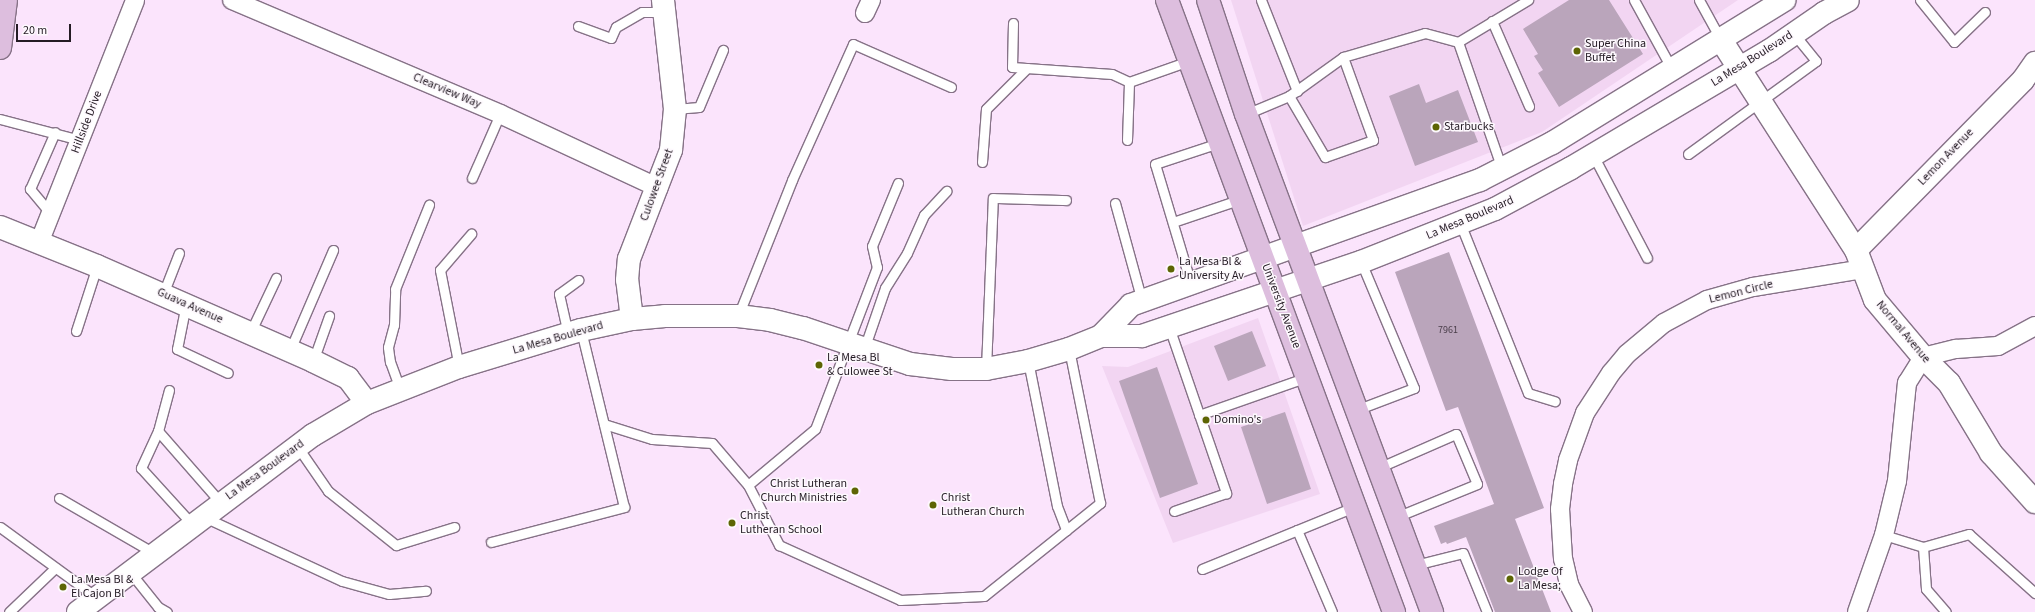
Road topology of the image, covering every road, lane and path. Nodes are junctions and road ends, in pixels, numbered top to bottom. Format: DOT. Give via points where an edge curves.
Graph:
graph roads {
  1 [pos="6,0"];
  2 [pos="135,0"];
  3 [pos="232,0"];
  4 [pos="1167,0"];
  5 [pos="1208,0"];
  6 [pos="1261,0"];
  7 [pos="1528,0"];
  8 [pos="1634,0"];
  9 [pos="1699,0"];
  10 [pos="1784,0"];
  11 [pos="1848,0"];
  12 [pos="1920,0"];
  13 [pos="664,6"];
  14 [pos="1985,12"];
  15 [pos="1492,21"];
  16 [pos="1013,23"];
  17 [pos="578,26"];
  18 [pos="1794,34"];
  19 [pos="1721,40"];
  20 [pos="1458,42"];
  21 [pos="0,48"];
  22 [pos="723,50"];
  23 [pos="1343,57"];
  24 [pos="1189,61"];
  25 [pos="2035,63"];
  26 [pos="1027,68"];
  27 [pos="1739,68"];
  28 [pos="1672,69"];
  29 [pos="1129,82"];
  30 [pos="951,87"];
  31 [pos="1293,93"];
  32 [pos="1761,102"];
  33 [pos="1529,106"];
  34 [pos="675,110"];
  35 [pos="500,114"];
  36 [pos="1246,114"];
  37 [pos="0,119"];
  38 [pos="55,132"];
  39 [pos="80,140"];
  40 [pos="1127,140"];
  41 [pos="1219,143"];
  42 [pos="1688,154"];
  43 [pos="1593,155"];
  44 [pos="982,162"];
  45 [pos="1502,169"];
  46 [pos="472,178"];
  47 [pos="898,183"];
  48 [pos="659,188"];
  49 [pos="946,191"];
  50 [pos="1241,199"];
  51 [pos="1066,200"];
  52 [pos="1115,203"];
  53 [pos="429,205"];
  54 [pos="51,214"];
  55 [pos="1172,222"];
  56 [pos="1460,223"];
  57 [pos="0,227"];
  58 [pos="471,234"];
  59 [pos="39,243"];
  60 [pos="1296,247"];
  61 [pos="333,250"];
  62 [pos="179,253"];
  63 [pos="1647,258"];
  64 [pos="1263,259"];
  65 [pos="1859,259"];
  66 [pos="1361,262"];
  67 [pos="97,266"];
  68 [pos="276,278"];
  69 [pos="578,280"];
  70 [pos="1307,280"];
  71 [pos="1191,284"];
  72 [pos="1275,291"];
  73 [pos="163,294"];
  74 [pos="1142,301"];
  75 [pos="186,304"];
  76 [pos="329,316"];
  77 [pos="738,316"];
  78 [pos="632,319"];
  79 [pos="1168,326"];
  80 [pos="2035,326"];
  81 [pos="76,331"];
  82 [pos="574,332"];
  83 [pos="250,333"];
  84 [pos="1102,336"];
  85 [pos="855,347"];
  86 [pos="1069,349"];
  87 [pos="290,350"];
  88 [pos="1923,357"];
  89 [pos="313,361"];
  90 [pos="1028,361"];
  91 [pos="459,367"];
  92 [pos="986,369"];
  93 [pos="228,373"];
  94 [pos="1307,377"];
  95 [pos="169,390"];
  96 [pos="400,390"];
  97 [pos="1555,400"];
  98 [pos="367,403"];
  99 [pos="1356,410"];
  100 [pos="1199,415"];
  101 [pos="604,424"];
  102 [pos="158,431"];
  103 [pos="297,446"];
  104 [pos="1378,468"];
  105 [pos="748,485"];
  106 [pos="59,498"];
  107 [pos="2035,502"];
  108 [pos="221,503"];
  109 [pos="1356,506"];
  110 [pos="1174,511"];
  111 [pos="1396,517"];
  112 [pos="198,520"];
  113 [pos="0,527"];
  114 [pos="454,527"];
  115 [pos="1066,530"];
  116 [pos="1297,530"];
  117 [pos="1884,535"];
  118 [pos="491,542"];
  119 [pos="1923,547"];
  120 [pos="154,553"];
  121 [pos="1415,565"];
  122 [pos="55,568"];
  123 [pos="1202,569"];
  124 [pos="129,571"];
  125 [pos="426,591"];
  126 [pos="2035,593"];
  127 [pos="96,597"];
  128 [pos="9,612"];
  129 [pos="78,612"];
  130 [pos="167,612"];
  131 [pos="1332,612"];
  132 [pos="1394,612"];
  133 [pos="1432,612"];
  134 [pos="1487,612"];
  135 [pos="1583,612"];
  136 [pos="1857,612"];
  137 [pos="1946,612"];
  1 -- 21 [label="main road"];
  2 -- 39 [label="street, Hillside Drive"];
  3 -- 35 [label="street, Clearview Way"];
  4 -- 24 [label="main road, University Avenue"];
  5 -- 36 [label="main road"];
  6 -- 31 [label="lane"];
  7 -- 15 [label="lane"];
  8 -- 28 [label="lane"];
  9 -- 19 [label="lane"];
  10 -- 19 [label="main road, La Mesa Boulevard"];
  11 -- 18 [label="main road, La Mesa Boulevard"];
  12 -- 14 [label="lane" via="1954,42"];
  13 -- 17 [label="lane" via="642,12 616,27 611,38"];
  13 -- 34 [label="main road, Culowee Street"];
  15 -- 20 [label="lane"];
  15 -- 33 [label="lane"];
  16 -- 26 [label="lane" via="1012,67"];
  18 -- 27 [label="main road, La Mesa Boulevard"];
  18 -- 32 [label="lane" via="1816,61"];
  19 -- 27 [label="main road, Normal Avenue"];
  19 -- 28 [label="main road, La Mesa Boulevard"];
  20 -- 23 [label="lane" via="1425,33"];
  20 -- 45 [label="lane"];
  22 -- 34 [label="lane" via="699,107"];
  23 -- 31 [label="lane"];
  23 -- 31 [label="lane" via="1373,140 1325,157"];
  24 -- 29 [label="lane"];
  24 -- 41 [label="main road, University Avenue"];
  25 -- 65 [label="main road, Lemon Avenue" via="2023,80"];
  26 -- 29 [label="lane" via="1112,74"];
  26 -- 44 [label="lane" via="986,110"];
  27 -- 32 [label="main road, Normal Avenue"];
  27 -- 43 [label="main road, La Mesa Boulevard"];
  28 -- 45 [label="main road, La Mesa Boulevard" via="1552,143"];
  29 -- 40 [label="lane"];
  30 -- 77 [label="lane" via="853,44 792,180"];
  31 -- 36 [label="lane"];
  32 -- 42 [label="lane"];
  32 -- 65 [label="main road, Normal Avenue"];
  34 -- 48 [label="main road, Culowee Street" via="671,150"];
  35 -- 46 [label="lane"];
  35 -- 48 [label="street, Clearview Way"];
  36 -- 60 [label="main road"];
  37 -- 38 [label="lane"];
  38 -- 39 [label="lane"];
  38 -- 54 [label="lane" via="30,189"];
  39 -- 54 [label="street, Hillside Drive"];
  41 -- 50 [label="main road, University Avenue"];
  41 -- 55 [label="lane" via="1155,164"];
  43 -- 56 [label="main road, La Mesa Boulevard" via="1495,209"];
  43 -- 63 [label="lane"];
  45 -- 60 [label="main road, La Mesa Boulevard" via="1414,205"];
  47 -- 85 [label="lane" via="872,246 877,267"];
  48 -- 78 [label="main road, Culowee Street" via="629,259 627,280"];
  49 -- 85 [label="lane" via="924,214 907,253 885,288"];
  50 -- 55 [label="lane"];
  50 -- 64 [label="main road, University Avenue"];
  51 -- 92 [label="lane" via="993,198"];
  52 -- 74 [label="lane"];
  53 -- 96 [label="lane" via="395,289 394,325 388,347 390,362"];
  54 -- 59 [label="street, Hillside Drive"];
  55 -- 71 [label="lane"];
  56 -- 66 [label="main road, La Mesa Boulevard"];
  56 -- 97 [label="lane" via="1528,393"];
  57 -- 59 [label="main road, Guava Avenue"];
  58 -- 91 [label="lane" via="440,270"];
  59 -- 67 [label="main road, Guava Avenue"];
  60 -- 64 [label="main road, La Mesa Boulevard"];
  60 -- 70 [label="main road"];
  61 -- 87 [label="lane"];
  62 -- 73 [label="lane"];
  64 -- 71 [label="main road, La Mesa Boulevard"];
  64 -- 72 [label="main road, University Avenue"];
  65 -- 88 [label="main road, Normal Avenue" via="1875,300"];
  65 -- 135 [label="street, Lemon Circle" via="1707,300 1664,323 1627,354 1611,373 1585,413 1562,484 1560,509 1563,559 1569,584"];
  66 -- 70 [label="main road, La Mesa Boulevard"];
  66 -- 99 [label="lane" via="1414,388"];
  67 -- 73 [label="main road, Guava Avenue"];
  67 -- 81 [label="lane"];
  68 -- 83 [label="lane"];
  69 -- 82 [label="lane" via="559,294"];
  70 -- 72 [label="main road, La Mesa Boulevard"];
  70 -- 99 [label="main road"];
  71 -- 74 [label="main road, La Mesa Boulevard"];
  72 -- 79 [label="main road, La Mesa Boulevard"];
  72 -- 94 [label="main road, University Avenue"];
  73 -- 75 [label="main road, Guava Avenue"];
  74 -- 84 [label="main road, La Mesa Boulevard" via="1131,305"];
  75 -- 83 [label="main road, Guava Avenue"];
  75 -- 93 [label="lane" via="177,349"];
  76 -- 89 [label="lane"];
  77 -- 78 [label="main road, La Mesa Boulevard" via="705,314"];
  77 -- 85 [label="main road, La Mesa Boulevard" via="803,328"];
  78 -- 82 [label="main road, La Mesa Boulevard"];
  79 -- 84 [label="main road, La Mesa Boulevard" via="1142,336"];
  79 -- 100 [label="lane"];
  80 -- 88 [label="street" via="1998,346 1956,349"];
  82 -- 91 [label="main road, La Mesa Boulevard"];
  82 -- 101 [label="lane"];
  83 -- 87 [label="main road, Guava Avenue"];
  84 -- 86 [label="main road, La Mesa Boulevard"];
  85 -- 92 [label="main road, La Mesa Boulevard" via="910,364"];
  85 -- 105 [label="lane" via="815,429"];
  86 -- 90 [label="main road, La Mesa Boulevard"];
  86 -- 115 [label="lane" via="1100,503"];
  87 -- 89 [label="main road, Guava Avenue"];
  88 -- 107 [label="main road, Normal Avenue" via="1949,383 1991,453"];
  88 -- 117 [label="street" via="1907,383 1897,481"];
  89 -- 98 [label="main road, Guava Avenue" via="348,378"];
  90 -- 92 [label="main road, La Mesa Boulevard"];
  90 -- 115 [label="lane" via="1057,506"];
  91 -- 96 [label="main road, La Mesa Boulevard"];
  94 -- 100 [label="lane"];
  94 -- 109 [label="main road, University Avenue"];
  95 -- 102 [label="lane"];
  96 -- 98 [label="main road, La Mesa Boulevard"];
  98 -- 103 [label="main road, La Mesa Boulevard"];
  99 -- 104 [label="main road"];
  100 -- 110 [label="lane" via="1226,493"];
  101 -- 105 [label="lane" via="652,439 712,443"];
  101 -- 118 [label="lane" via="624,507"];
  102 -- 108 [label="lane"];
  102 -- 112 [label="lane" via="141,468"];
  103 -- 108 [label="main road, La Mesa Boulevard"];
  103 -- 114 [label="lane" via="328,490 396,545"];
  104 -- 111 [label="main road"];
  104 -- 111 [label="lane" via="1456,434 1477,484"];
  105 -- 115 [label="lane" via="779,545 900,600 984,596"];
  106 -- 120 [label="lane"];
  108 -- 112 [label="main road, La Mesa Boulevard"];
  109 -- 116 [label="lane"];
  109 -- 132 [label="main road, University Avenue"];
  111 -- 121 [label="main road"];
  112 -- 120 [label="main road, La Mesa Boulevard"];
  112 -- 125 [label="lane" via="356,586 389,594"];
  113 -- 122 [label="lane"];
  116 -- 123 [label="lane"];
  116 -- 131 [label="lane"];
  117 -- 119 [label="lane"];
  117 -- 136 [label="street"];
  119 -- 126 [label="lane" via="1970,534"];
  119 -- 137 [label="lane" via="1926,589"];
  120 -- 124 [label="main road, La Mesa Boulevard"];
  121 -- 133 [label="main road"];
  121 -- 134 [label="lane" via="1463,553"];
  122 -- 127 [label="lane"];
  122 -- 128 [label="lane"];
  124 -- 127 [label="main road, La Mesa Boulevard"];
  124 -- 130 [label="lane" via="158,608"];
  127 -- 129 [label="main road, La Mesa Boulevard"];
}
